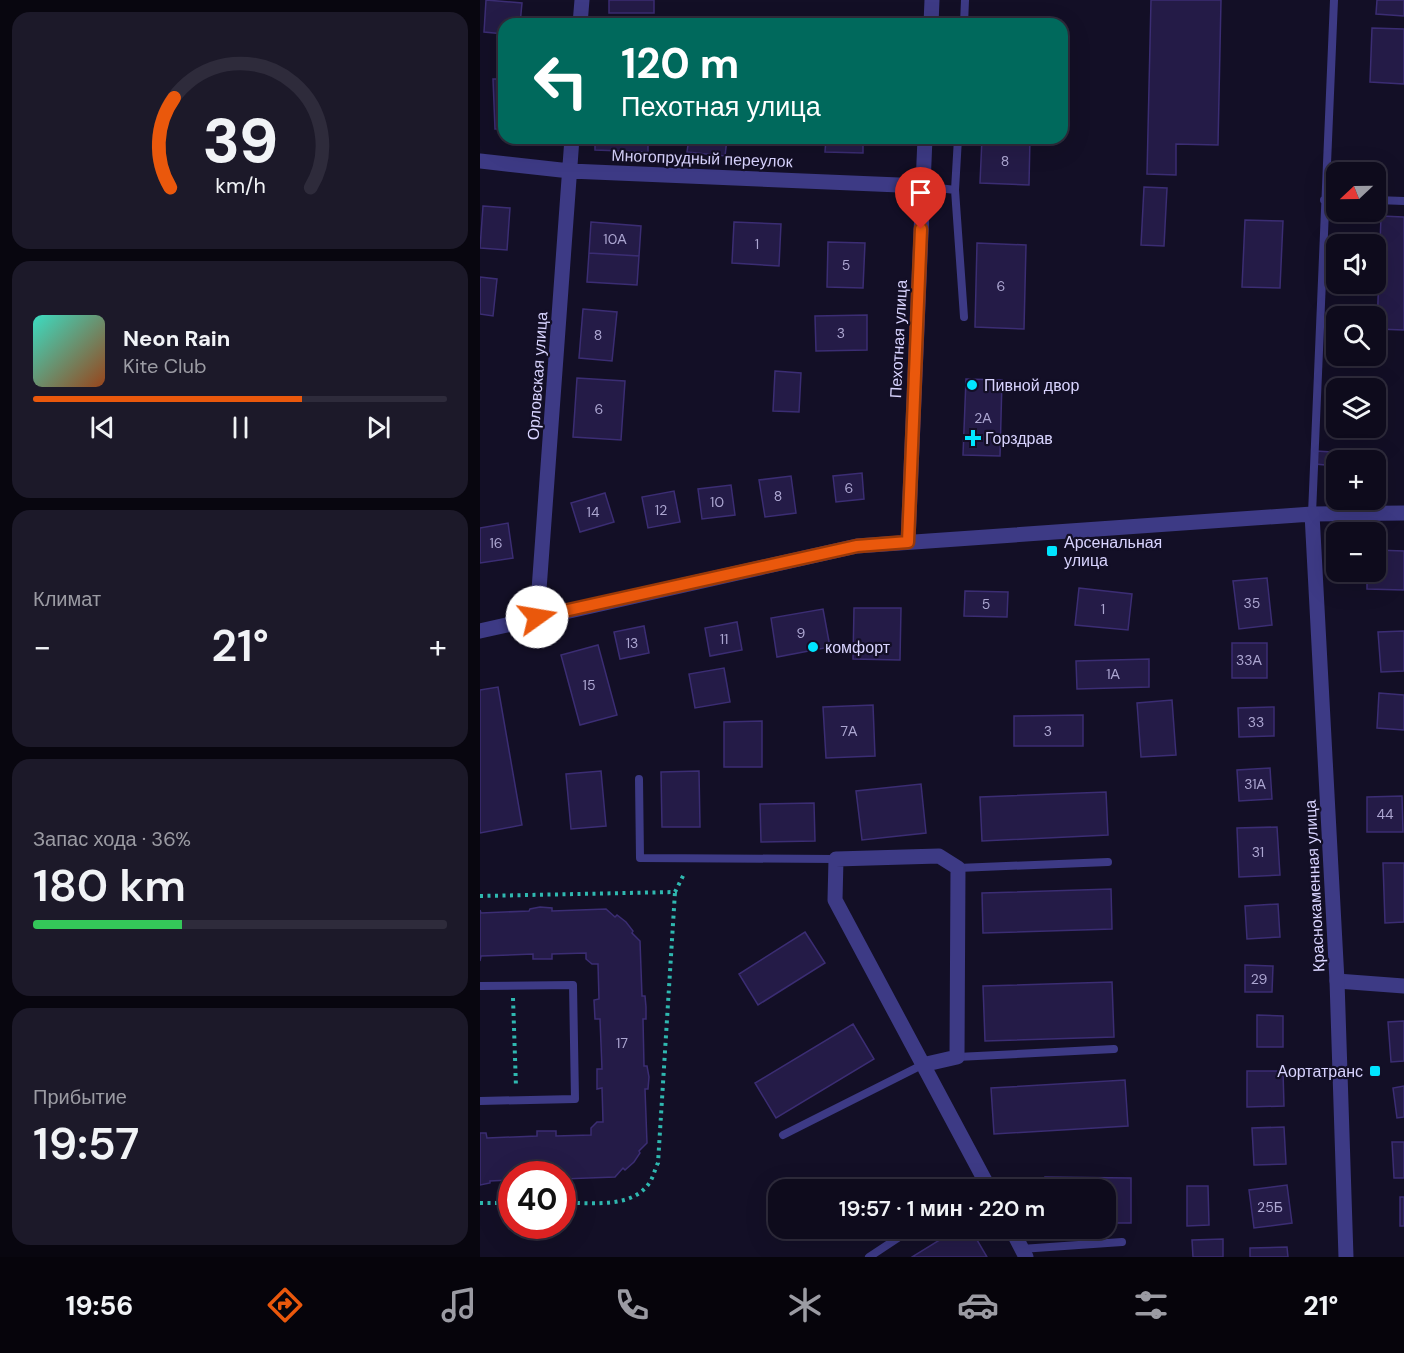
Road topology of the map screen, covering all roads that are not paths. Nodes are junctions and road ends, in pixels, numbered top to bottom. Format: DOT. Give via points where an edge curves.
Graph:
graph roads {
  1 [pos="582,0"];
  2 [pos="932,0"];
  3 [pos="965,0"];
  4 [pos="1334,0"];
  5 [pos="580,18"];
  6 [pos="931,18"];
  7 [pos="964,18"];
  8 [pos="572,144"];
  9 [pos="925,144"];
  10 [pos="958,144"];
  11 [pos="480,161"];
  12 [pos="570,171"];
  13 [pos="923,186"];
  14 [pos="955,190"];
  15 [pos="1324,200"];
  16 [pos="1386,200"];
  17 [pos="1404,201"];
  18 [pos="964,317"];
  19 [pos="1404,513"];
  20 [pos="1312,514"];
  21 [pos="908,542"];
  22 [pos="537,617"];
  23 [pos="480,631"];
  24 [pos="639,779"];
  25 [pos="836,859"];
  26 [pos="1108,862"];
  27 [pos="958,868"];
  28 [pos="1337,981"];
  29 [pos="480,986"];
  30 [pos="1404,986"];
  31 [pos="1114,1049"];
  32 [pos="957,1057"];
  33 [pos="922,1065"];
  34 [pos="480,1101"];
  35 [pos="783,1135"];
  36 [pos="979,1179"];
  37 [pos="896,1239"];
  38 [pos="1016,1239"];
  39 [pos="1122,1242"];
  40 [pos="1023,1253"];
  41 [pos="869,1257"];
  42 [pos="1346,1257"];
  1 -- 5 [label="street"];
  2 -- 6 [label="street"];
  3 -- 7 [label="lane"];
  4 -- 15 [label="lane"];
  8 -- 12 [label="street, Орловская улица"];
  9 -- 13 [label="street, Пехотная улица"];
  10 -- 14 [label="lane"];
  11 -- 12 [label="street, Многопрудный переулок"];
  12 -- 13 [label="street, Многопрудный переулок"];
  12 -- 22 [label="street, Орловская улица"];
  13 -- 14 [label="lane"];
  13 -- 21 [label="street, Пехотная улица"];
  14 -- 18 [label="lane"];
  15 -- 20 [label="lane"];
  16 -- 17 [label="lane"];
  19 -- 20 [label="street"];
  20 -- 21 [label="street"];
  20 -- 28 [label="street, Краснокаменная улица"];
  21 -- 22 [label="street" via="857,546"];
  22 -- 23 [label="street"];
  24 -- 25 [label="lane" via="640,858"];
  25 -- 27 [label="street" via="939,856"];
  25 -- 33 [label="street" via="835,900"];
  26 -- 27 [label="lane"];
  27 -- 32 [label="street"];
  28 -- 30 [label="street"];
  28 -- 42 [label="street, Краснокаменная улица"];
  29 -- 34 [label="lane" via="573,985 575,1099"];
  31 -- 32 [label="lane"];
  32 -- 33 [label="street"];
  33 -- 35 [label="lane"];
  33 -- 36 [label="street"];
  37 -- 41 [label="lane"];
  38 -- 40 [label="street"];
  39 -- 40 [label="lane"];
}
